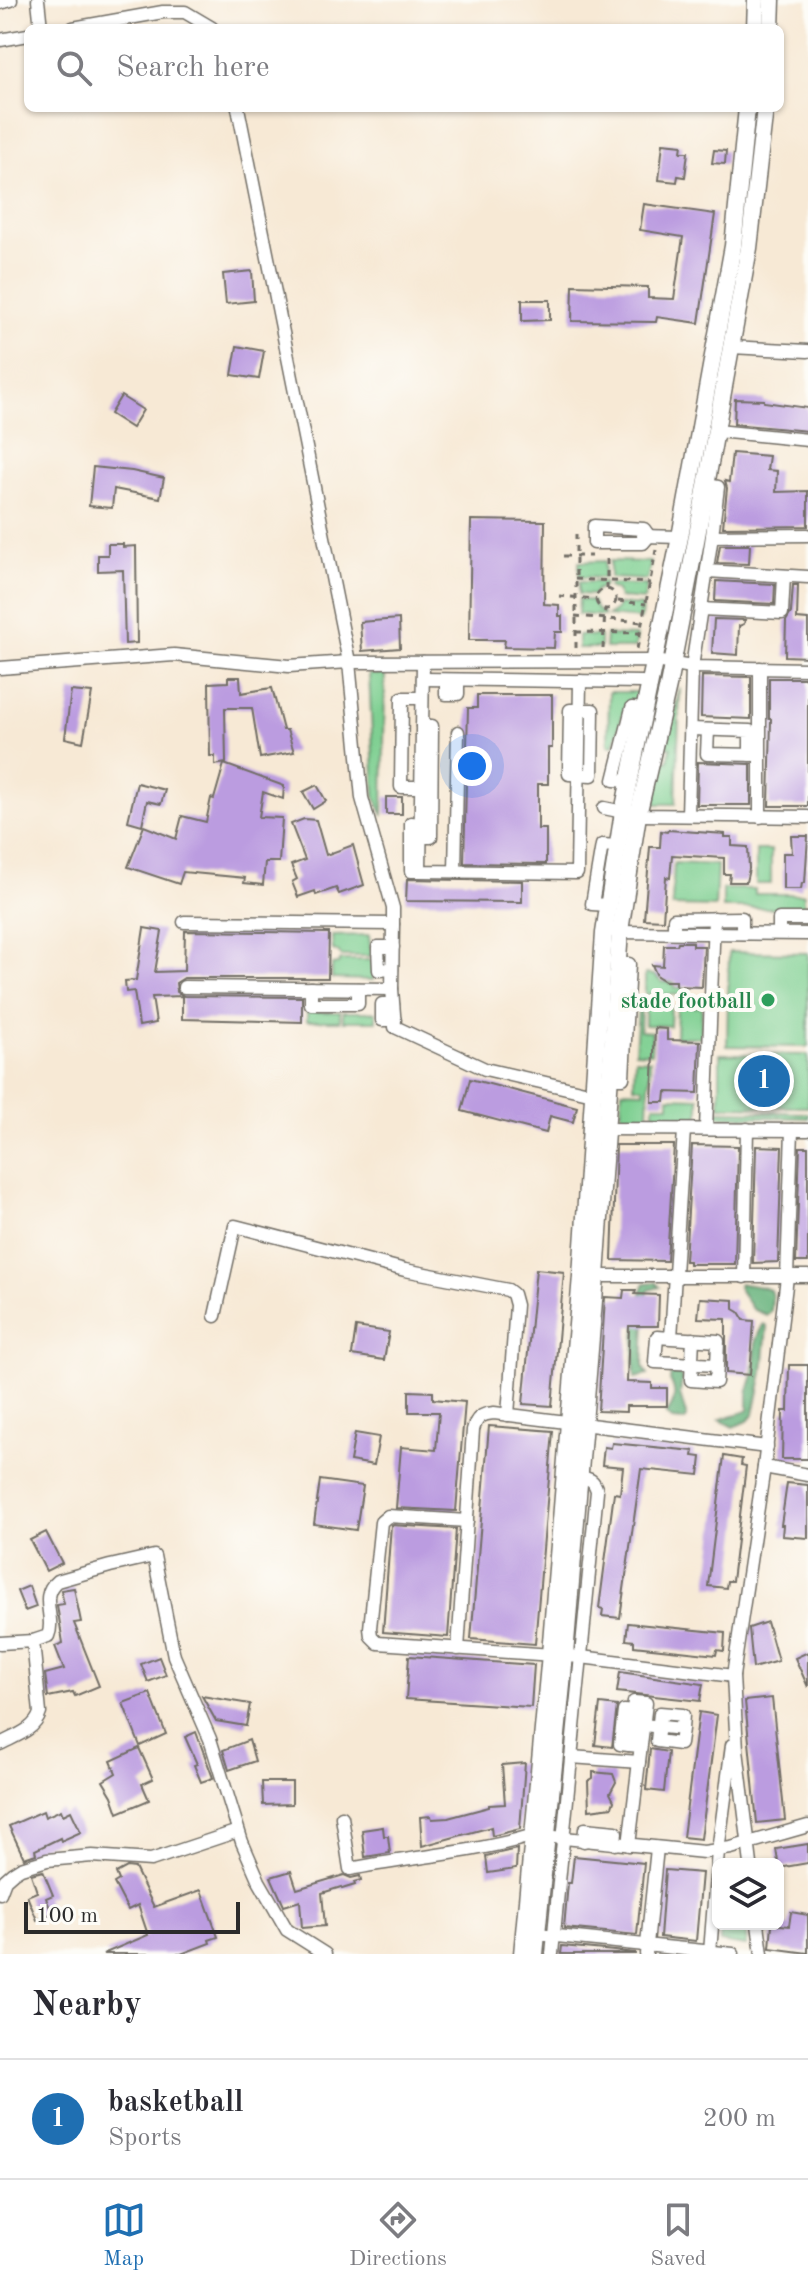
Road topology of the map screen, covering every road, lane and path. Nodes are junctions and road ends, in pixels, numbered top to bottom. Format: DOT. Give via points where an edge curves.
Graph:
graph roads {
  1 [pos="11,0"];
  2 [pos="38,0"];
  3 [pos="756,0"];
  4 [pos="772,0"];
  5 [pos="0,3"];
  6 [pos="41,24"];
  7 [pos="96,24"];
  8 [pos="205,24"];
  9 [pos="755,24"];
  10 [pos="771,24"];
  11 [pos="24,36"];
  12 [pos="0,40"];
  13 [pos="239,112"];
  14 [pos="747,112"];
  15 [pos="765,112"];
  16 [pos="731,347"];
  17 [pos="808,351"];
  18 [pos="717,431"];
  19 [pos="808,440"];
  20 [pos="707,485"];
  21 [pos="585,534"];
  22 [pos="808,535"];
  23 [pos="654,536"];
  24 [pos="712,536"];
  25 [pos="680,537"];
  26 [pos="607,543"];
  27 [pos="707,571"];
  28 [pos="784,576"];
  29 [pos="808,577"];
  30 [pos="575,579"];
  31 [pos="607,580"];
  32 [pos="650,583"];
  33 [pos="607,589"];
  34 [pos="559,596"];
  35 [pos="575,597"];
  36 [pos="596,599"];
  37 [pos="616,600"];
  38 [pos="646,604"];
  39 [pos="605,609"];
  40 [pos="701,609"];
  41 [pos="575,616"];
  42 [pos="605,619"];
  43 [pos="642,622"];
  44 [pos="575,632"];
  45 [pos="604,632"];
  46 [pos="640,633"];
  47 [pos="576,650"];
  48 [pos="614,650"];
  49 [pos="625,650"];
  50 [pos="349,662"];
  51 [pos="423,662"];
  52 [pos="663,662"];
  53 [pos="692,667"];
  54 [pos="0,668"];
  55 [pos="760,668"];
  56 [pos="808,669"];
  57 [pos="423,679"];
  58 [pos="580,681"];
  59 [pos="642,682"];
  60 [pos="422,698"];
  61 [pos="580,710"];
  62 [pos="422,726"];
  63 [pos="691,729"];
  64 [pos="708,730"];
  65 [pos="458,732"];
  66 [pos="755,755"];
  67 [pos="579,774"];
  68 [pos="421,787"];
  69 [pos="604,808"];
  70 [pos="631,813"];
  71 [pos="688,815"];
  72 [pos="760,817"];
  73 [pos="808,817"];
  74 [pos="420,830"];
  75 [pos="455,871"];
  76 [pos="714,918"];
  77 [pos="808,919"];
  78 [pos="184,922"];
  79 [pos="393,924"];
  80 [pos="612,932"];
  81 [pos="674,932"];
  82 [pos="713,932"];
  83 [pos="742,933"];
  84 [pos="779,933"];
  85 [pos="808,934"];
  86 [pos="184,987"];
  87 [pos="392,989"];
  88 [pos="593,1094"];
  89 [pos="598,1129"];
  90 [pos="706,1129"];
  91 [pos="747,1129"];
  92 [pos="684,1130"];
  93 [pos="792,1130"];
  94 [pos="808,1130"];
  95 [pos="588,1276"];
  96 [pos="675,1276"];
  97 [pos="808,1276"];
  98 [pos="744,1277"];
  99 [pos="787,1277"];
  100 [pos="215,1316"];
  101 [pos="671,1338"];
  102 [pos="693,1339"];
  103 [pos="692,1364"];
  104 [pos="508,1415"];
  105 [pos="576,1422"];
  106 [pos="767,1447"];
  107 [pos="764,1467"];
  108 [pos="808,1475"];
  109 [pos="467,1521"];
  110 [pos="33,1641"];
  111 [pos="0,1643"];
  112 [pos="458,1649"];
  113 [pos="565,1655"];
  114 [pos="733,1676"];
  115 [pos="640,1717"];
  116 [pos="735,1718"];
  117 [pos="658,1727"];
  118 [pos="0,1744"];
  119 [pos="635,1745"];
  120 [pos="571,1757"];
  121 [pos="639,1762"];
  122 [pos="342,1817"];
  123 [pos="808,1826"];
  124 [pos="238,1831"];
  125 [pos="549,1837"];
  126 [pos="748,1842"];
  127 [pos="629,1845"];
  128 [pos="657,1848"];
  129 [pos="718,1851"];
  130 [pos="750,1858"];
  131 [pos="0,1893"];
  132 [pos="759,1930"];
  133 [pos="546,1934"];
  134 [pos="646,1950"];
  135 [pos="710,1952"];
  136 [pos="325,1954"];
  137 [pos="522,1954"];
  138 [pos="535,1954"];
  139 [pos="552,1954"];
  140 [pos="733,1954"];
  141 [pos="762,1954"];
  1 -- 5 [label="street"];
  2 -- 6 [label="street"];
  3 -- 9 [label="street"];
  4 -- 10 [label="street"];
  7 -- 8 [label="street" via="185,12"];
  11 -- 12 [label="street"];
  13 -- 50 [label="street"];
  14 -- 25 [label="street" via="733,246"];
  15 -- 16 [label="street"];
  16 -- 17 [label="street"];
  16 -- 18 [label="street"];
  18 -- 19 [label="street"];
  18 -- 20 [label="street"];
  20 -- 24 [label="street" via="718,487"];
  20 -- 52 [label="street"];
  21 -- 23 [label="street"];
  21 -- 26 [label="street" via="594,543"];
  21 -- 30 [label="path"];
  22 -- 24 [label="street"];
  23 -- 25 [label="street"];
  23 -- 26 [label="street" via="643,543"];
  23 -- 32 [label="path"];
  24 -- 27 [label="street"];
  25 -- 52 [label="street"];
  26 -- 31 [label="path"];
  27 -- 28 [label="street"];
  27 -- 40 [label="street"];
  28 -- 29 [label="street"];
  28 -- 40 [label="street" via="782,613"];
  30 -- 31 [label="path"];
  30 -- 35 [label="path"];
  31 -- 32 [label="path"];
  31 -- 33 [label="path"];
  32 -- 38 [label="path"];
  33 -- 36 [label="path"];
  33 -- 37 [label="path"];
  34 -- 35 [label="path"];
  35 -- 36 [label="path"];
  35 -- 41 [label="path"];
  36 -- 39 [label="path"];
  37 -- 38 [label="path"];
  37 -- 39 [label="path"];
  38 -- 43 [label="path"];
  39 -- 42 [label="path"];
  40 -- 53 [label="street"];
  41 -- 42 [label="path"];
  41 -- 44 [label="path"];
  42 -- 43 [label="path"];
  42 -- 45 [label="path"];
  43 -- 46 [label="path"];
  44 -- 45 [label="path"];
  44 -- 47 [label="path"];
  45 -- 46 [label="path"];
  45 -- 48 [label="path" via="602,650"];
  46 -- 49 [label="path" via="637,650"];
  50 -- 51 [label="street"];
  50 -- 54 [label="street" via="270,665 174,655"];
  50 -- 79 [label="street" via="362,798"];
  51 -- 52 [label="street"];
  51 -- 57 [label="street"];
  52 -- 53 [label="street"];
  52 -- 70 [label="street"];
  52 -- 70 [label="street" via="645,709 629,781"];
  53 -- 55 [label="street"];
  53 -- 63 [label="street"];
  55 -- 56 [label="street"];
  55 -- 66 [label="street"];
  57 -- 58 [label="street"];
  57 -- 60 [label="street"];
  58 -- 59 [label="street"];
  58 -- 61 [label="street"];
  60 -- 62 [label="street"];
  60 -- 68 [label="street" via="402,698 401,787"];
  61 -- 67 [label="street" via="570,710 569,748 569,774"];
  61 -- 67 [label="street" via="593,710 592,775"];
  62 -- 68 [label="street"];
  62 -- 74 [label="street" via="432,726 431,837"];
  63 -- 64 [label="street"];
  63 -- 71 [label="street"];
  64 -- 66 [label="street" via="750,731"];
  64 -- 66 [label="street" via="707,754"];
  65 -- 75 [label="street"];
  66 -- 72 [label="street"];
  67 -- 75 [label="street" via="578,798 585,798 585,815 578,815 577,873"];
  68 -- 74 [label="street"];
  69 -- 70 [label="street"];
  70 -- 71 [label="street"];
  70 -- 80 [label="street"];
  70 -- 80 [label="street" via="618,846 608,905"];
  71 -- 72 [label="street"];
  72 -- 73 [label="street"];
  74 -- 75 [label="street" via="411,823 411,871"];
  76 -- 81 [label="street" via="674,919"];
  76 -- 82 [label="street"];
  76 -- 83 [label="street" via="742,918"];
  77 -- 84 [label="street" via="779,919"];
  78 -- 79 [label="street"];
  79 -- 87 [label="street" via="393,947 378,947 379,970 392,969"];
  80 -- 81 [label="street"];
  80 -- 88 [label="street"];
  80 -- 89 [label="street" via="618,964 610,1078"];
  81 -- 82 [label="street"];
  82 -- 83 [label="street"];
  82 -- 90 [label="street"];
  83 -- 84 [label="street"];
  84 -- 85 [label="street"];
  86 -- 87 [label="street" via="311,988 311,1004 358,1004 358,989"];
  87 -- 88 [label="street" via="393,1004 382,1004 382,1020 395,1020 395,1027 485,1069"];
  88 -- 89 [label="street"];
  89 -- 92 [label="street"];
  89 -- 95 [label="street"];
  90 -- 91 [label="street"];
  90 -- 92 [label="street"];
  91 -- 93 [label="street"];
  91 -- 98 [label="street"];
  92 -- 96 [label="street"];
  93 -- 94 [label="street"];
  93 -- 99 [label="street"];
  95 -- 96 [label="street"];
  95 -- 105 [label="street"];
  96 -- 98 [label="street"];
  96 -- 101 [label="street"];
  97 -- 99 [label="street"];
  98 -- 99 [label="street"];
  99 -- 106 [label="street"];
  100 -- 104 [label="street" via="235,1226 405,1270 508,1290 516,1305"];
  101 -- 102 [label="street"];
  101 -- 103 [label="street" via="657,1337 655,1362"];
  102 -- 103 [label="street"];
  102 -- 103 [label="street" via="718,1341 717,1365"];
  104 -- 105 [label="street"];
  104 -- 109 [label="street" via="483,1414 476,1420"];
  105 -- 106 [label="street"];
  105 -- 113 [label="street"];
  105 -- 113 [label="street" via="579,1478"];
  106 -- 107 [label="street"];
  107 -- 108 [label="street"];
  107 -- 114 [label="street"];
  109 -- 112 [label="street"];
  109 -- 112 [label="street" via="388,1516 381,1522 370,1628 378,1643"];
  110 -- 111 [label="street"];
  110 -- 118 [label="street" via="38,1720"];
  110 -- 124 [label="street" via="48,1636 51,1629 47,1594 57,1581 154,1556 174,1656 210,1739"];
  112 -- 113 [label="street"];
  113 -- 114 [label="street"];
  113 -- 120 [label="street"];
  113 -- 125 [label="street" via="541,1744"];
  114 -- 116 [label="street"];
  115 -- 117 [label="street"];
  115 -- 119 [label="street"];
  115 -- 119 [label="street" via="624,1711 620,1744"];
  116 -- 126 [label="street"];
  116 -- 129 [label="street"];
  117 -- 117 [label="street" via="660,1713 683,1715 680,1744 657,1741"];
  119 -- 121 [label="street"];
  120 -- 121 [label="street"];
  120 -- 125 [label="street"];
  121 -- 127 [label="street"];
  122 -- 125 [label="street" via="350,1869"];
  123 -- 126 [label="street"];
  124 -- 131 [label="street" via="151,1860 47,1860 13,1873"];
  124 -- 136 [label="street" via="287,1930"];
  125 -- 127 [label="street"];
  125 -- 133 [label="street"];
  125 -- 137 [label="street"];
  126 -- 129 [label="street"];
  126 -- 130 [label="street"];
  127 -- 128 [label="street"];
  128 -- 129 [label="street"];
  128 -- 134 [label="street"];
  129 -- 135 [label="street"];
  132 -- 141 [label="street"];
  133 -- 134 [label="street"];
  133 -- 138 [label="street"];
  133 -- 139 [label="street"];
  134 -- 135 [label="street"];
  135 -- 140 [label="street"];
}
